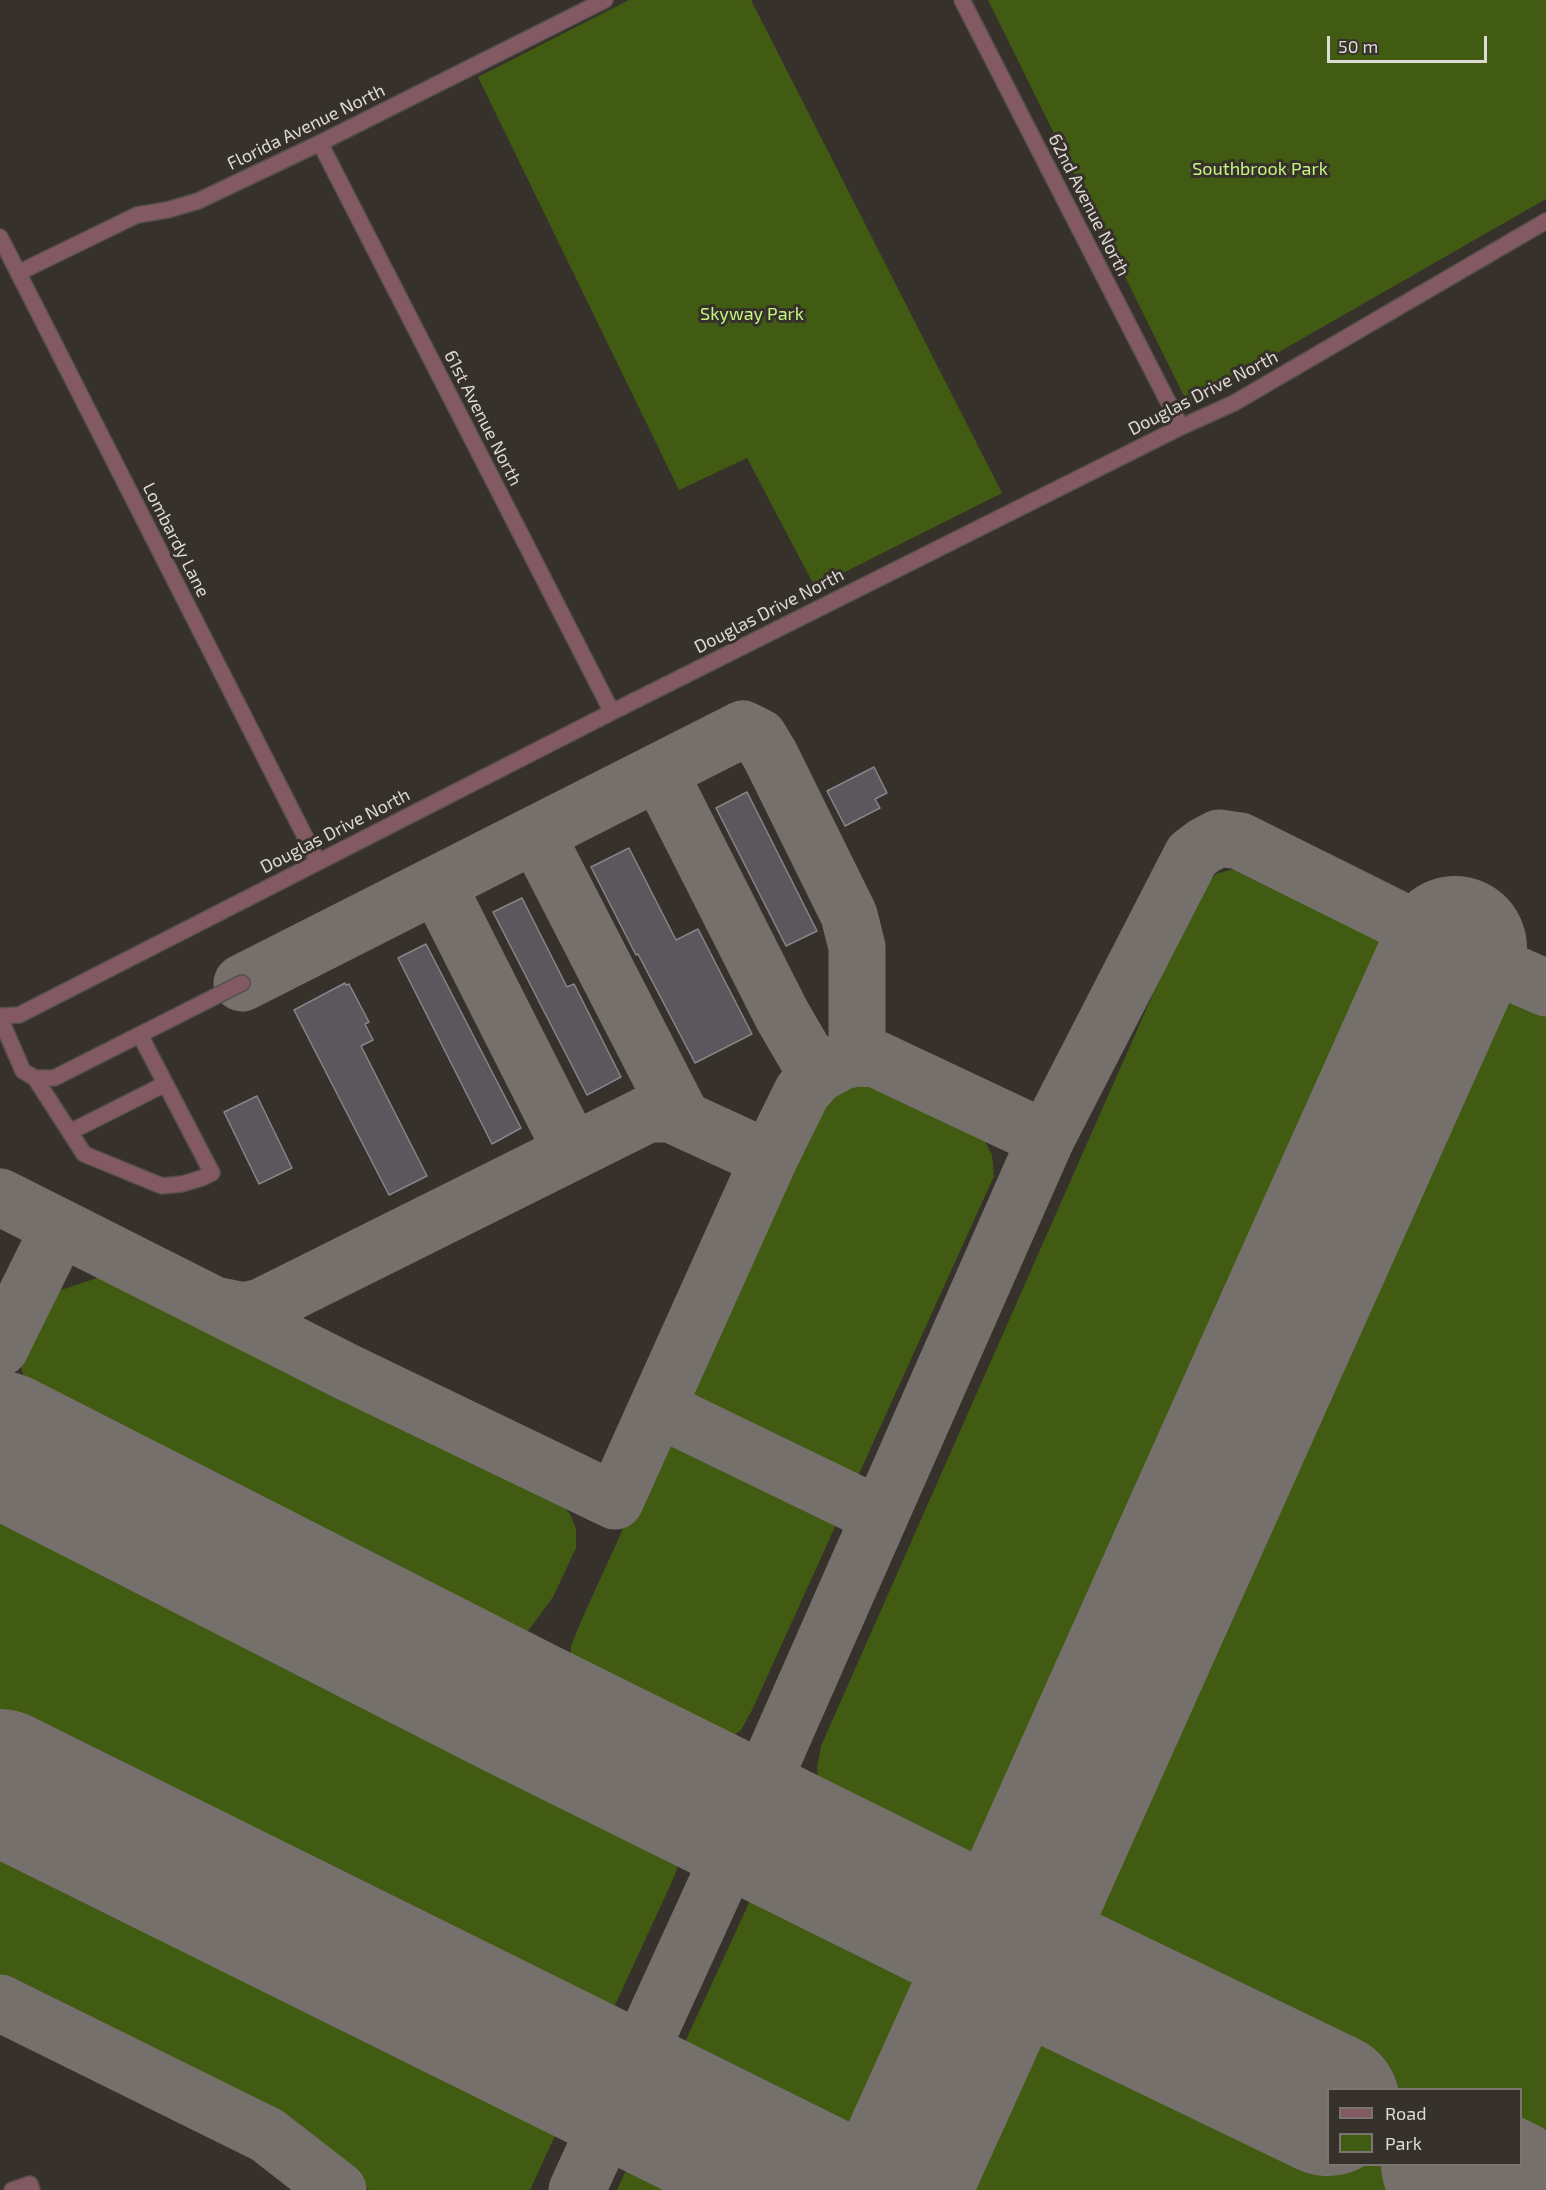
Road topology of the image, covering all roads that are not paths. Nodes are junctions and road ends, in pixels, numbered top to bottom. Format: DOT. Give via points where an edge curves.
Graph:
graph roads {
  1 [pos="605,0"];
  2 [pos="962,0"];
  3 [pos="320,143"];
  4 [pos="1546,221"];
  5 [pos="0,237"];
  6 [pos="18,273"];
  7 [pos="1182,427"];
  8 [pos="612,712"];
  9 [pos="318,862"];
  10 [pos="242,983"];
  11 [pos="0,1017"];
  12 [pos="140,1035"];
  13 [pos="35,1078"];
  14 [pos="165,1084"];
  15 [pos="70,1132"];
  16 [pos="12,2190"];
  17 [pos="32,2190"];
  1 -- 3 [label="street, Florida Avenue North"];
  2 -- 7 [label="street, 62nd Avenue North"];
  3 -- 6 [label="street, Florida Avenue North" via="198,201 137,215"];
  3 -- 8 [label="street, 61st Avenue North"];
  4 -- 7 [label="street, Douglas Drive North" via="1234,403"];
  5 -- 6 [label="street, Lombardy Lane"];
  6 -- 9 [label="street, Lombardy Lane"];
  7 -- 8 [label="street, Douglas Drive North"];
  8 -- 9 [label="street, Douglas Drive North"];
  9 -- 11 [label="street, Douglas Drive North" via="19,1015"];
  10 -- 12 [label="street"];
  11 -- 13 [label="street" via="23,1071"];
  12 -- 13 [label="street" via="54,1078"];
  12 -- 14 [label="street"];
  13 -- 15 [label="street"];
  14 -- 15 [label="street"];
  14 -- 15 [label="street" via="212,1173 182,1184 162,1186 84,1154"];
  16 -- 17 [label="street" via="30,2184"];
}
